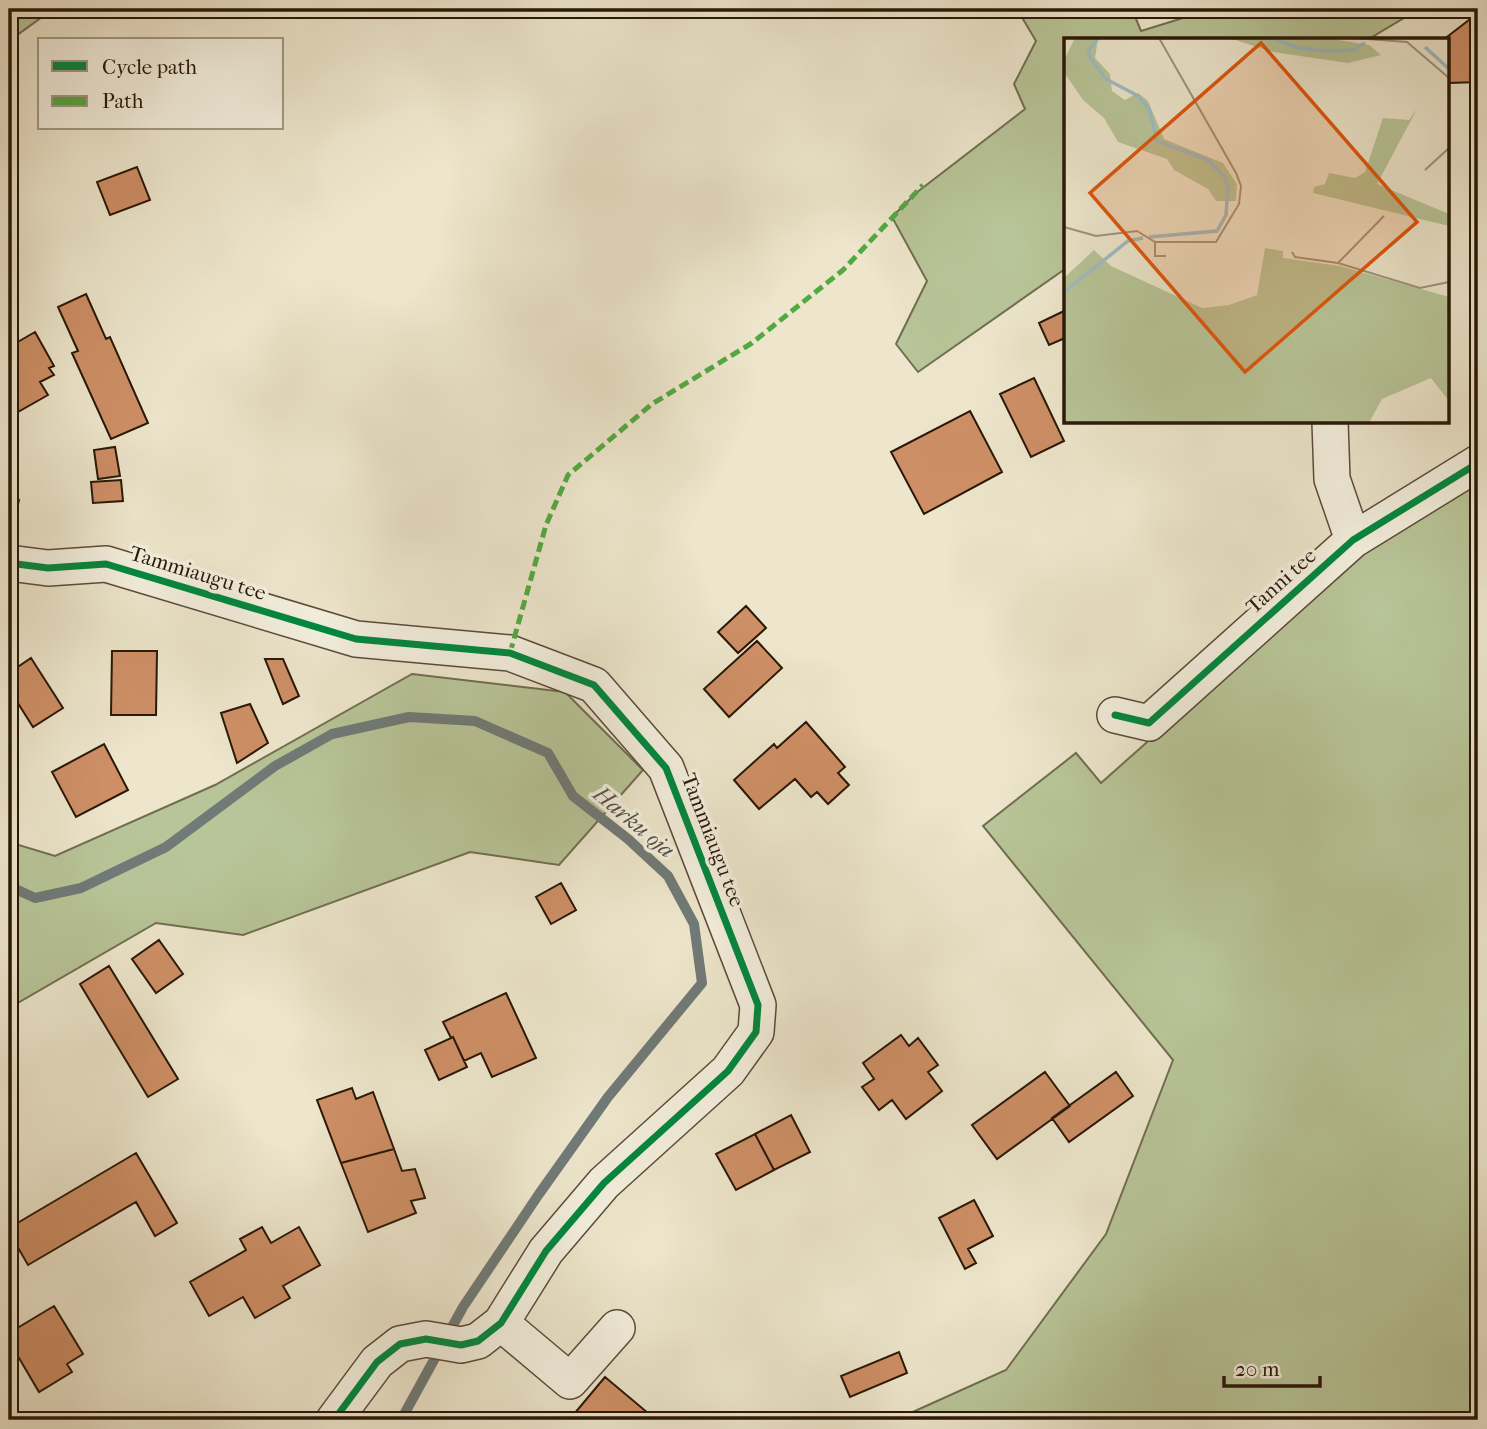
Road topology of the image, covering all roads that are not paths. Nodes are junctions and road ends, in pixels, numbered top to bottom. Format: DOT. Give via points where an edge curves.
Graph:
graph roads {
  1 [pos="1330,424"];
  2 [pos="1478,463"];
  3 [pos="1353,540"];
  4 [pos="9,563"];
  5 [pos="1115,715"];
  6 [pos="501,1323"];
  7 [pos="617,1328"];
  8 [pos="334,1420"];
  1 -- 3 [label="street" via="1332,479"];
  2 -- 3 [label="street, Tanni tee"];
  3 -- 5 [label="street, Tanni tee" via="1149,723"];
  4 -- 6 [label="street, Tammiaugu tee" via="48,568 106,564 356,639 510,653 594,685 666,768 758,1005 756,1032 728,1071 604,1183 547,1251"];
  6 -- 7 [label="street" via="570,1381"];
  6 -- 8 [label="street, Tammiaugu tee" via="478,1341 461,1345 426,1339 400,1344 377,1362"];
}
